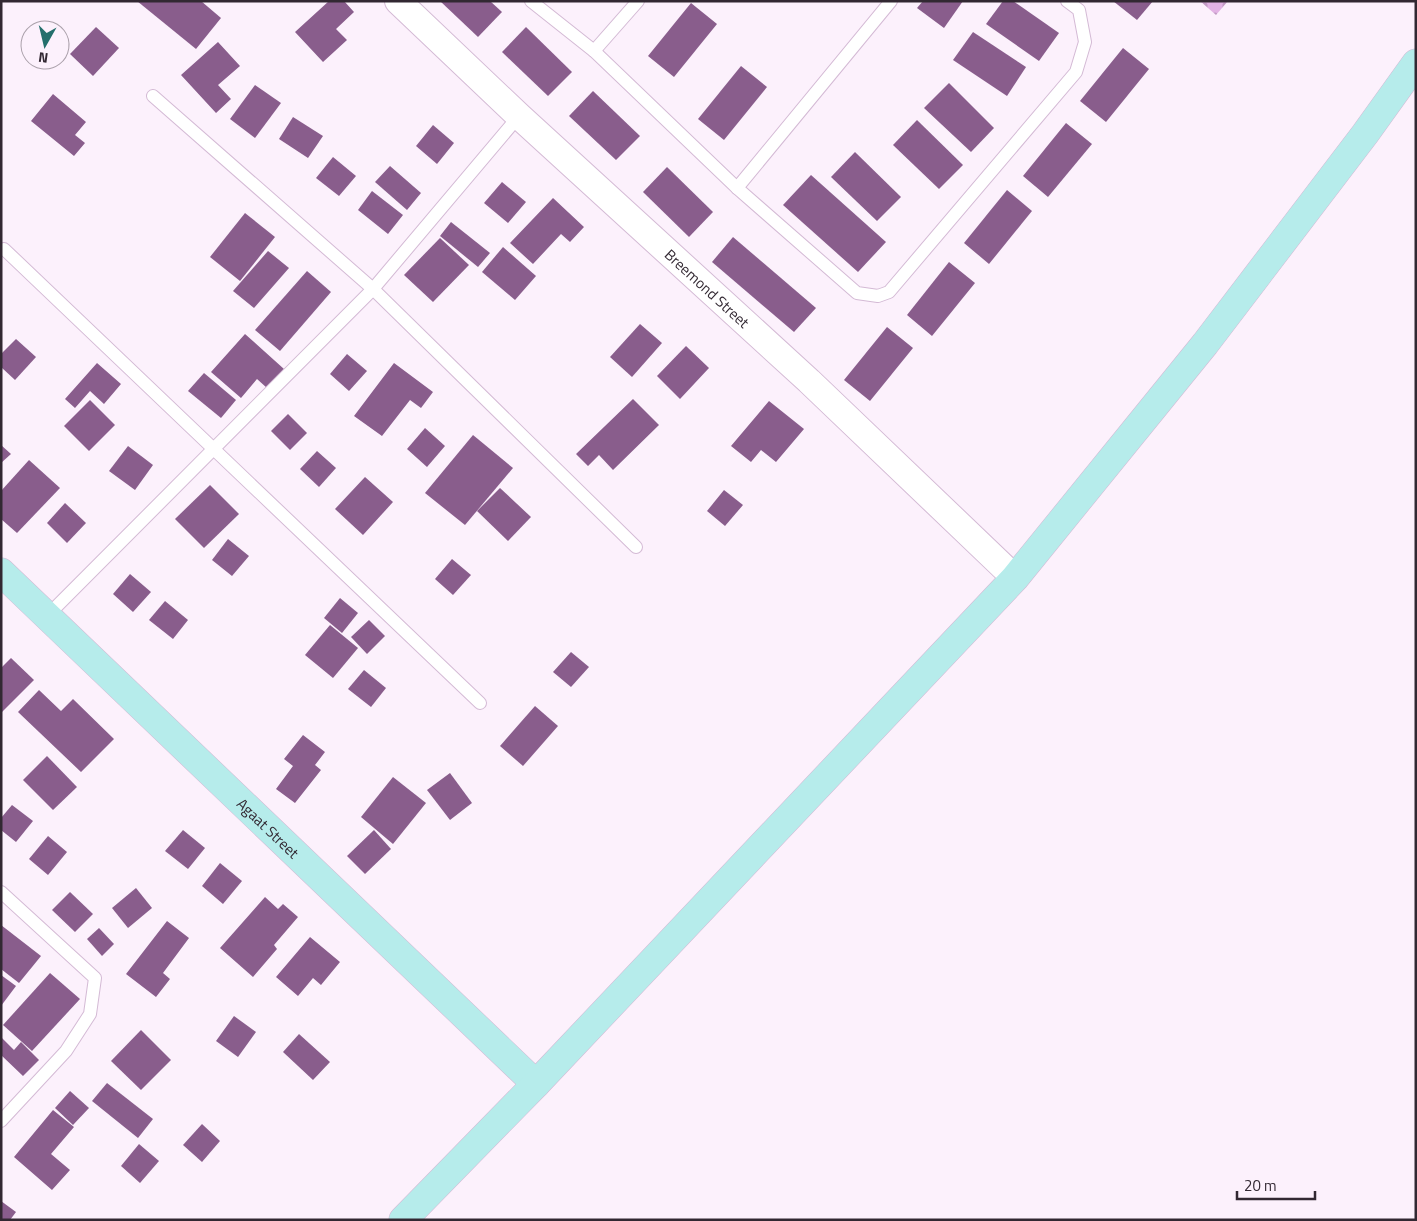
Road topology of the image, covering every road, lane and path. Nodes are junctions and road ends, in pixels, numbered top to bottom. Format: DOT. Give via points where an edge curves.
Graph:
graph roads {
  1 [pos="398,1"];
  2 [pos="532,1"];
  3 [pos="638,1"];
  4 [pos="891,1"];
  5 [pos="1068,1"];
  6 [pos="594,51"];
  7 [pos="1416,63"];
  8 [pos="153,96"];
  9 [pos="519,116"];
  10 [pos="737,188"];
  11 [pos="4,249"];
  12 [pos="373,289"];
  13 [pos="215,449"];
  14 [pos="636,546"];
  15 [pos="1,572"];
  16 [pos="1015,578"];
  17 [pos="48,615"];
  18 [pos="480,702"];
  19 [pos="1,892"];
  20 [pos="536,1084"];
  21 [pos="1,1121"];
  22 [pos="403,1220"];
  1 -- 9 [label="street, Breemond Street"];
  2 -- 6 [label="lane"];
  3 -- 6 [label="lane"];
  4 -- 10 [label="lane"];
  5 -- 10 [label="lane" via="1079,10 1085,42 1076,72 889,292 878,296 857,293"];
  6 -- 10 [label="lane"];
  7 -- 16 [label="street" via="1205,344"];
  8 -- 12 [label="lane"];
  9 -- 12 [label="lane"];
  9 -- 16 [label="street, Breemond Street" via="809,381"];
  11 -- 13 [label="lane"];
  12 -- 13 [label="lane"];
  12 -- 14 [label="lane"];
  13 -- 17 [label="lane"];
  13 -- 18 [label="lane"];
  15 -- 17 [label="street, Agaat Street"];
  16 -- 20 [label="street"];
  17 -- 20 [label="street, Agaat Street"];
  19 -- 21 [label="lane" via="94,978 90,1014 66,1051"];
  20 -- 22 [label="street"];
}
